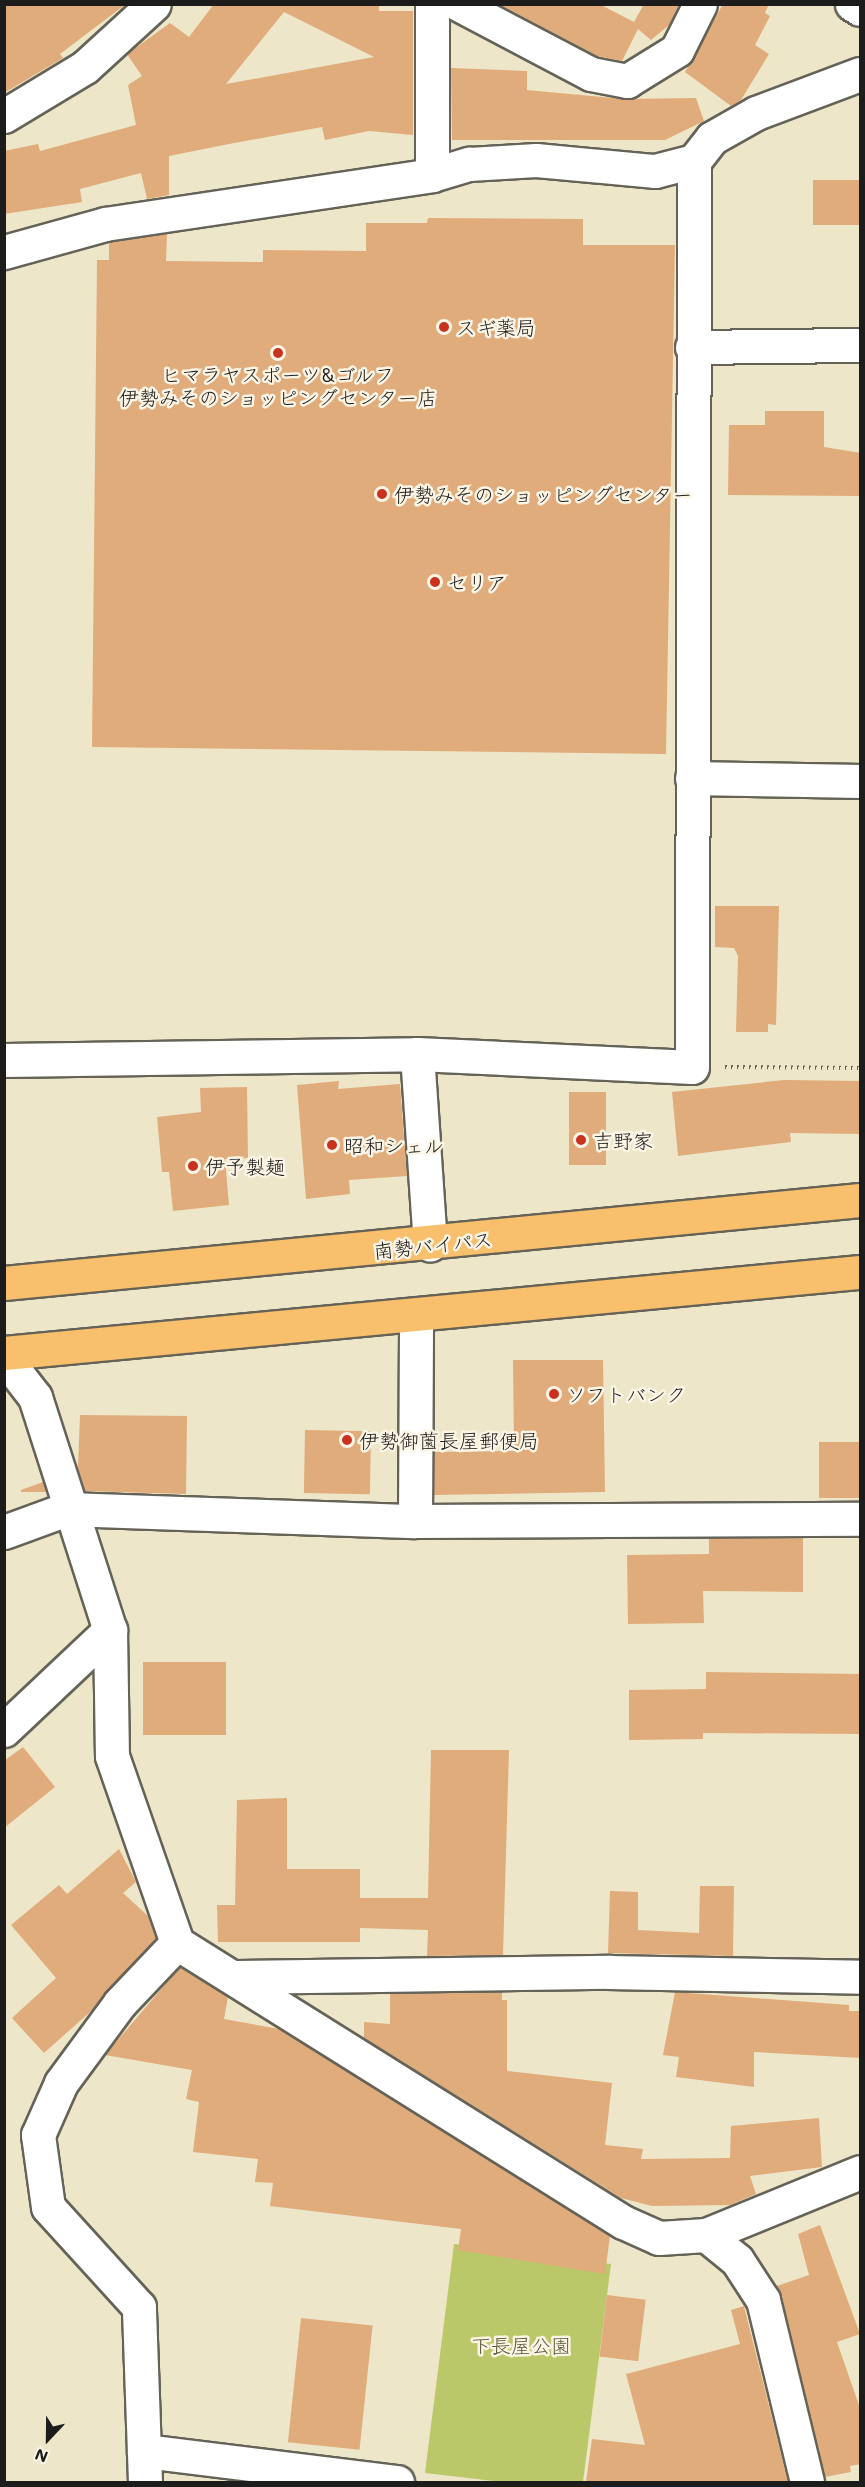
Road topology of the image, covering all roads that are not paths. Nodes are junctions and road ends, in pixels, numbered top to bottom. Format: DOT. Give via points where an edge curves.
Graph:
graph roads {
  1 [pos="154,4"];
  2 [pos="432,4"];
  3 [pos="458,4"];
  4 [pos="700,4"];
  5 [pos="852,4"];
  6 [pos="861,9"];
  7 [pos="861,74"];
  8 [pos="4,116"];
  9 [pos="694,161"];
  10 [pos="432,175"];
  11 [pos="4,252"];
  12 [pos="861,345"];
  13 [pos="692,347"];
  14 [pos="692,778"];
  15 [pos="861,780"];
  16 [pos="417,1054"];
  17 [pos="4,1060"];
  18 [pos="861,1200"];
  19 [pos="430,1245"];
  20 [pos="861,1272"];
  21 [pos="4,1283"];
  22 [pos="416,1317"];
  23 [pos="4,1353"];
  24 [pos="4,1357"];
  25 [pos="67,1509"];
  26 [pos="861,1519"];
  27 [pos="415,1521"];
  28 [pos="4,1532"];
  29 [pos="110,1630"];
  30 [pos="4,1730"];
  31 [pos="177,1943"];
  32 [pos="237,1977"];
  33 [pos="861,1977"];
  34 [pos="861,2172"];
  35 [pos="706,2235"];
  36 [pos="145,2467"];
  37 [pos="397,2482"];
  38 [pos="807,2482"];
  1 -- 8 [label="street" via="85,67"];
  2 -- 10 [label="street"];
  3 -- 4 [label="street" via="591,74 627,81 677,50"];
  5 -- 6 [label="street"];
  7 -- 9 [label="street" via="756,113 712,138"];
  9 -- 10 [label="street" via="655,171 536,160 480,163"];
  9 -- 13 [label="street"];
  10 -- 11 [label="street" via="105,224"];
  12 -- 13 [label="street"];
  13 -- 14 [label="street"];
  14 -- 15 [label="street"];
  14 -- 16 [label="street" via="692,1067"];
  16 -- 17 [label="street"];
  16 -- 19 [label="street"];
  18 -- 19 [label="highway, 南勢バイパス"];
  19 -- 21 [label="highway, 南勢バイパス"];
  20 -- 22 [label="highway"];
  22 -- 23 [label="highway"];
  22 -- 27 [label="street"];
  24 -- 25 [label="street" via="35,1397"];
  25 -- 27 [label="street"];
  25 -- 28 [label="street"];
  25 -- 29 [label="street"];
  26 -- 27 [label="street"];
  29 -- 30 [label="street"];
  29 -- 31 [label="street" via="112,1756"];
  31 -- 32 [label="street"];
  31 -- 36 [label="street" via="120,2003 61,2083 38,2135 48,2207 140,2307"];
  32 -- 33 [label="street" via="610,1972"];
  32 -- 35 [label="street" via="622,2222 659,2238"];
  34 -- 35 [label="street"];
  35 -- 38 [label="street" via="737,2260 763,2300"];
  36 -- 37 [label="street"];
}
